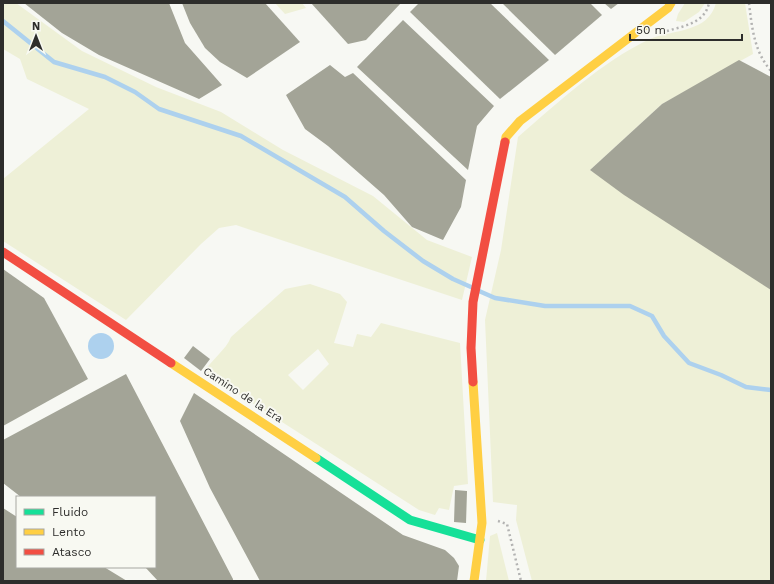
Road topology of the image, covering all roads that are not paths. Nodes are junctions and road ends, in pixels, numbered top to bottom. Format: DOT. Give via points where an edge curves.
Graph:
graph roads {
  1 [pos="671,3"];
  2 [pos="3,252"];
  3 [pos="480,540"];
  4 [pos="474,581"];
  1 -- 3 [label="street" via="668,8 520,121 506,137 473,302 471,348 482,523"];
  2 -- 3 [label="street, Camino de la Era" via="410,520"];
  3 -- 4 [label="street"];
}
